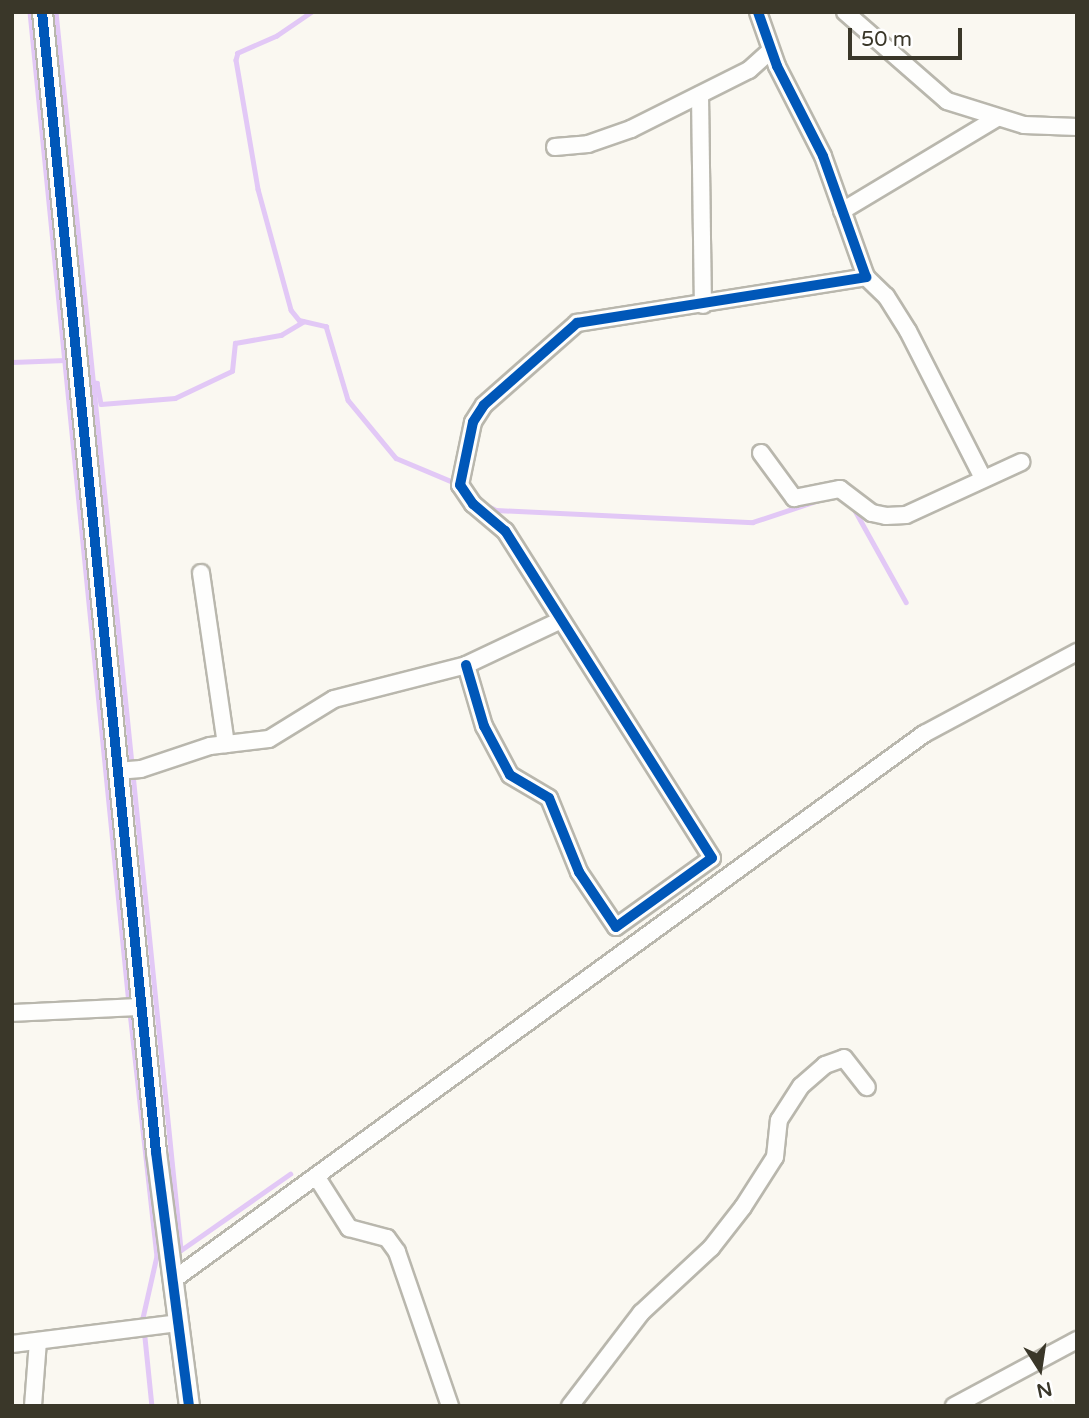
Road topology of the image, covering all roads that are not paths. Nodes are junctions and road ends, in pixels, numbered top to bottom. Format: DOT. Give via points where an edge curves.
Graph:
graph roads {
  1 [pos="42,12"];
  2 [pos="758,12"];
  3 [pos="845,12"];
  4 [pos="770,51"];
  5 [pos="700,95"];
  6 [pos="995,119"];
  7 [pos="1077,127"];
  8 [pos="555,147"];
  9 [pos="842,211"];
  10 [pos="866,277"];
  11 [pos="703,305"];
  12 [pos="761,453"];
  13 [pos="1021,462"];
  14 [pos="982,476"];
  15 [pos="201,573"];
  16 [pos="559,621"];
  17 [pos="1077,652"];
  18 [pos="466,665"];
  19 [pos="226,744"];
  20 [pos="117,771"];
  21 [pos="141,1007"];
  22 [pos="12,1013"];
  23 [pos="867,1087"];
  24 [pos="316,1176"];
  25 [pos="173,1280"];
  26 [pos="178,1323"];
  27 [pos="1077,1340"];
  28 [pos="38,1341"];
  29 [pos="12,1344"];
  30 [pos="33,1406"];
  31 [pos="189,1406"];
  32 [pos="450,1406"];
  33 [pos="570,1406"];
  34 [pos="954,1406"];
  1 -- 20 [label="street"];
  2 -- 4 [label="street"];
  3 -- 6 [label="street" via="924,85"];
  4 -- 5 [label="street"];
  4 -- 9 [label="street" via="823,156"];
  5 -- 8 [label="street" via="631,129 588,144"];
  5 -- 11 [label="street"];
  6 -- 7 [label="street"];
  6 -- 9 [label="street"];
  9 -- 10 [label="street"];
  10 -- 11 [label="street"];
  10 -- 14 [label="street" via="886,296 908,331"];
  11 -- 16 [label="street" via="577,323 500,390 473,422 463,494 499,522"];
  12 -- 14 [label="street" via="794,498 840,489 872,513 886,516 906,515"];
  13 -- 14 [label="street"];
  15 -- 19 [label="street"];
  16 -- 18 [label="street"];
  16 -- 18 [label="street" via="712,858 616,927 579,872 549,798 510,775 484,726"];
  17 -- 24 [label="street" via="924,734"];
  18 -- 19 [label="street" via="334,699 269,740"];
  19 -- 20 [label="street"];
  20 -- 21 [label="street"];
  21 -- 22 [label="street"];
  21 -- 25 [label="street"];
  23 -- 33 [label="street" via="844,1058 825,1065 801,1086 779,1120 775,1157 743,1208 711,1248 641,1312"];
  24 -- 25 [label="street"];
  24 -- 32 [label="street" via="349,1228 387,1238 397,1252"];
  25 -- 26 [label="street"];
  26 -- 28 [label="street"];
  26 -- 31 [label="street"];
  27 -- 34 [label="street"];
  28 -- 29 [label="street"];
  28 -- 30 [label="street"];
}
